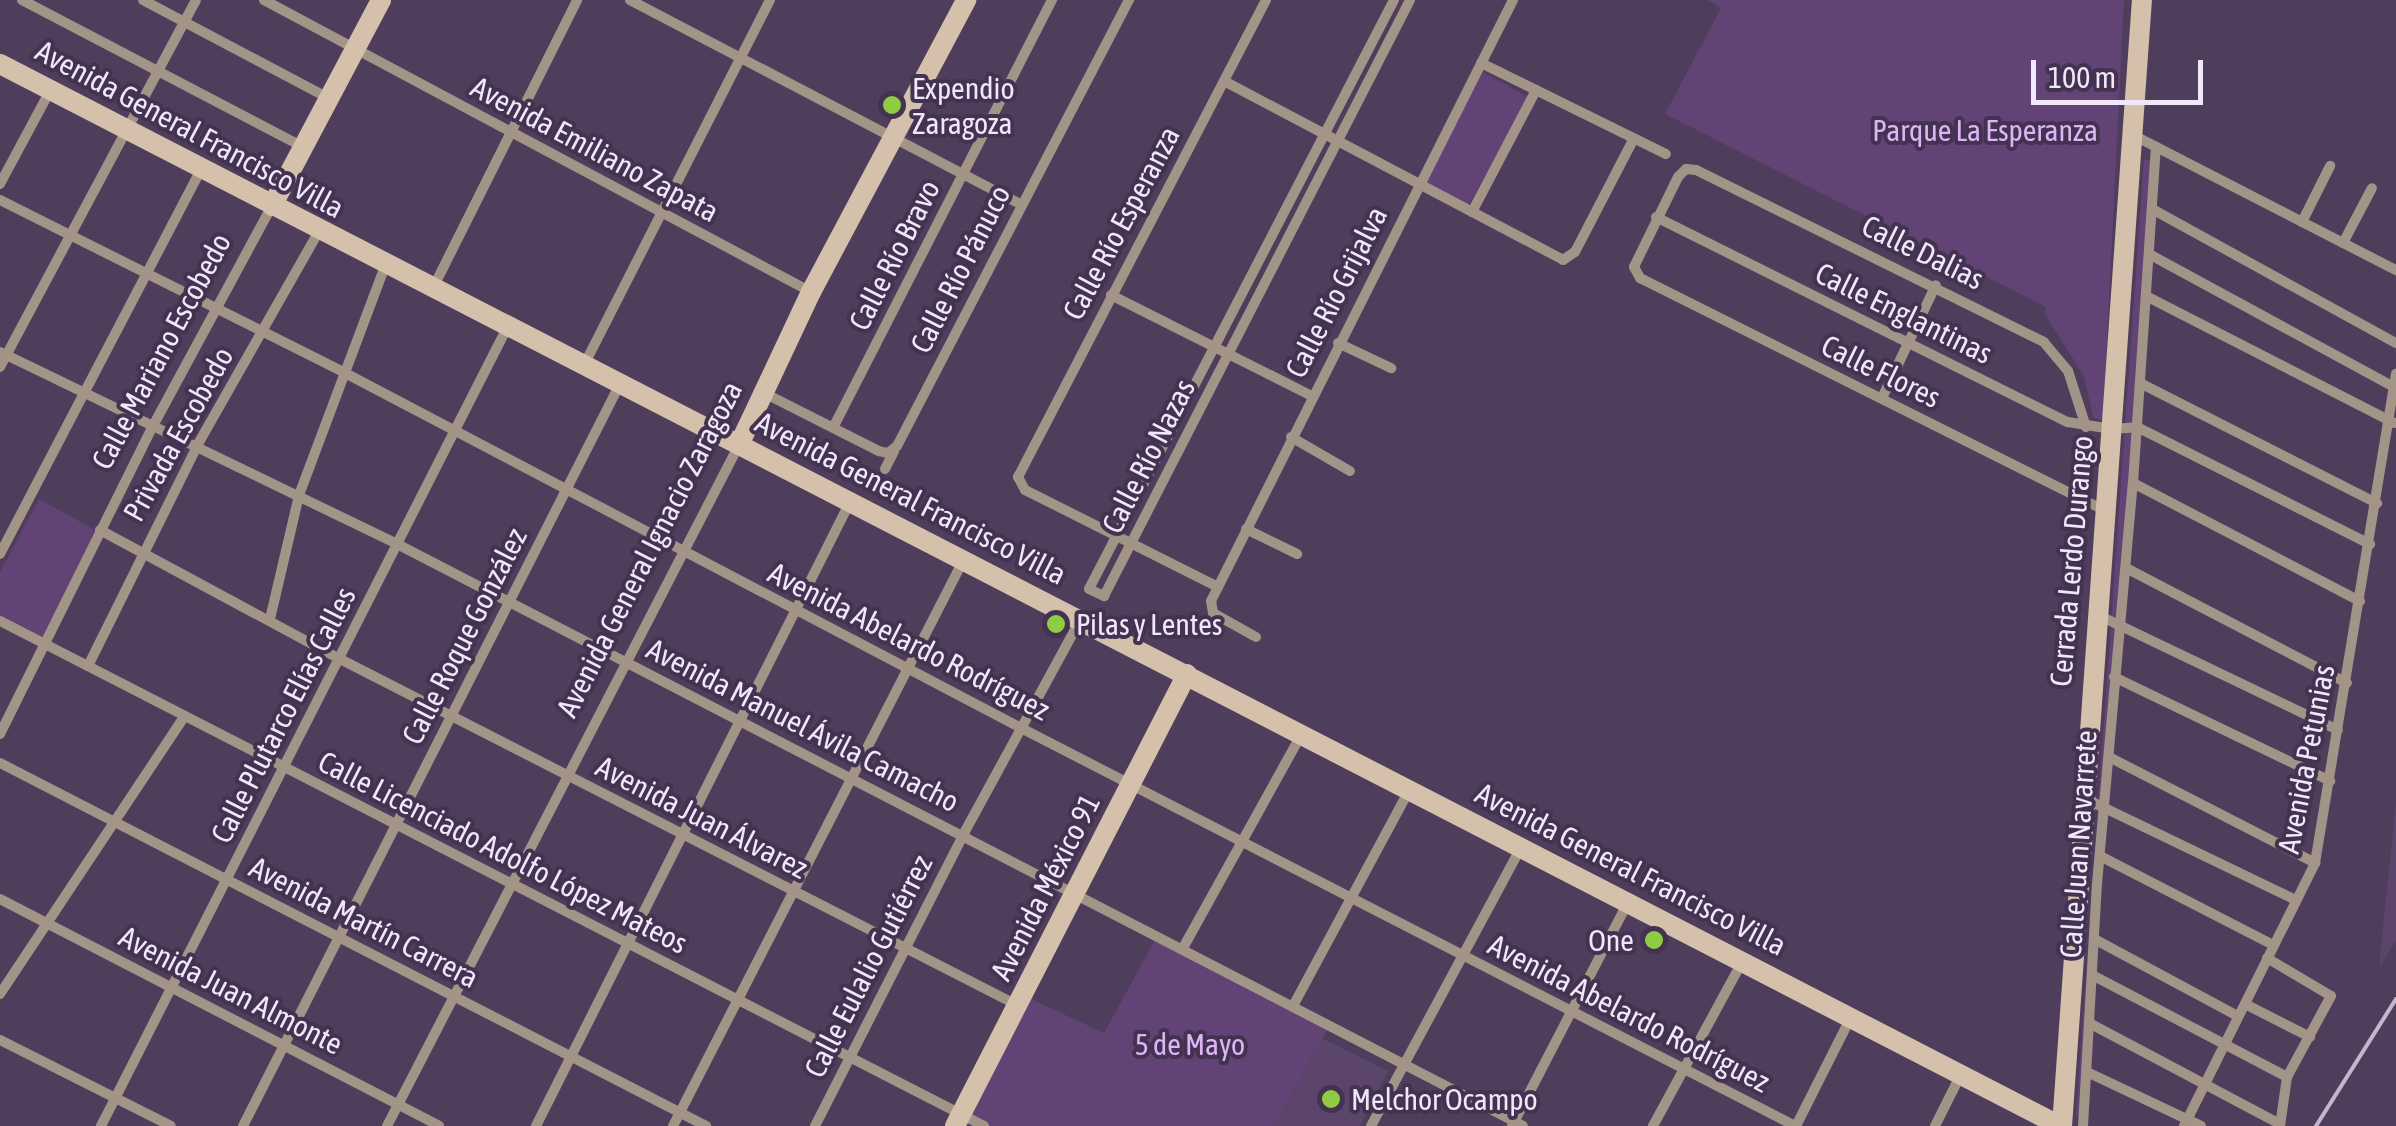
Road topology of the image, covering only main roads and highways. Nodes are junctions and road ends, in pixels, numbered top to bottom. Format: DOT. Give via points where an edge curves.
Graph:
graph roads {
  1 [pos="381,0"];
  2 [pos="966,0"];
  3 [pos="2142,0"];
  4 [pos="0,64"];
  5 [pos="272,206"];
  6 [pos="740,445"];
  7 [pos="1187,674"];
  8 [pos="958,1120"];
  9 [pos="2061,1126"];
  1 -- 5 [label="main road, Calle Mariano Escobedo"];
  2 -- 6 [label="main road, Avenida General Ignacio Zaragoza" via="811,292"];
  3 -- 9 [label="main road, Cerrada Lerdo Durango"];
  4 -- 5 [label="main road, Avenida General Francisco Villa"];
  5 -- 6 [label="main road, Avenida General Francisco Villa"];
  6 -- 7 [label="main road, Avenida General Francisco Villa"];
  7 -- 8 [label="main road, Avenida México 91"];
  7 -- 9 [label="main road, Avenida General Francisco Villa"];
}
